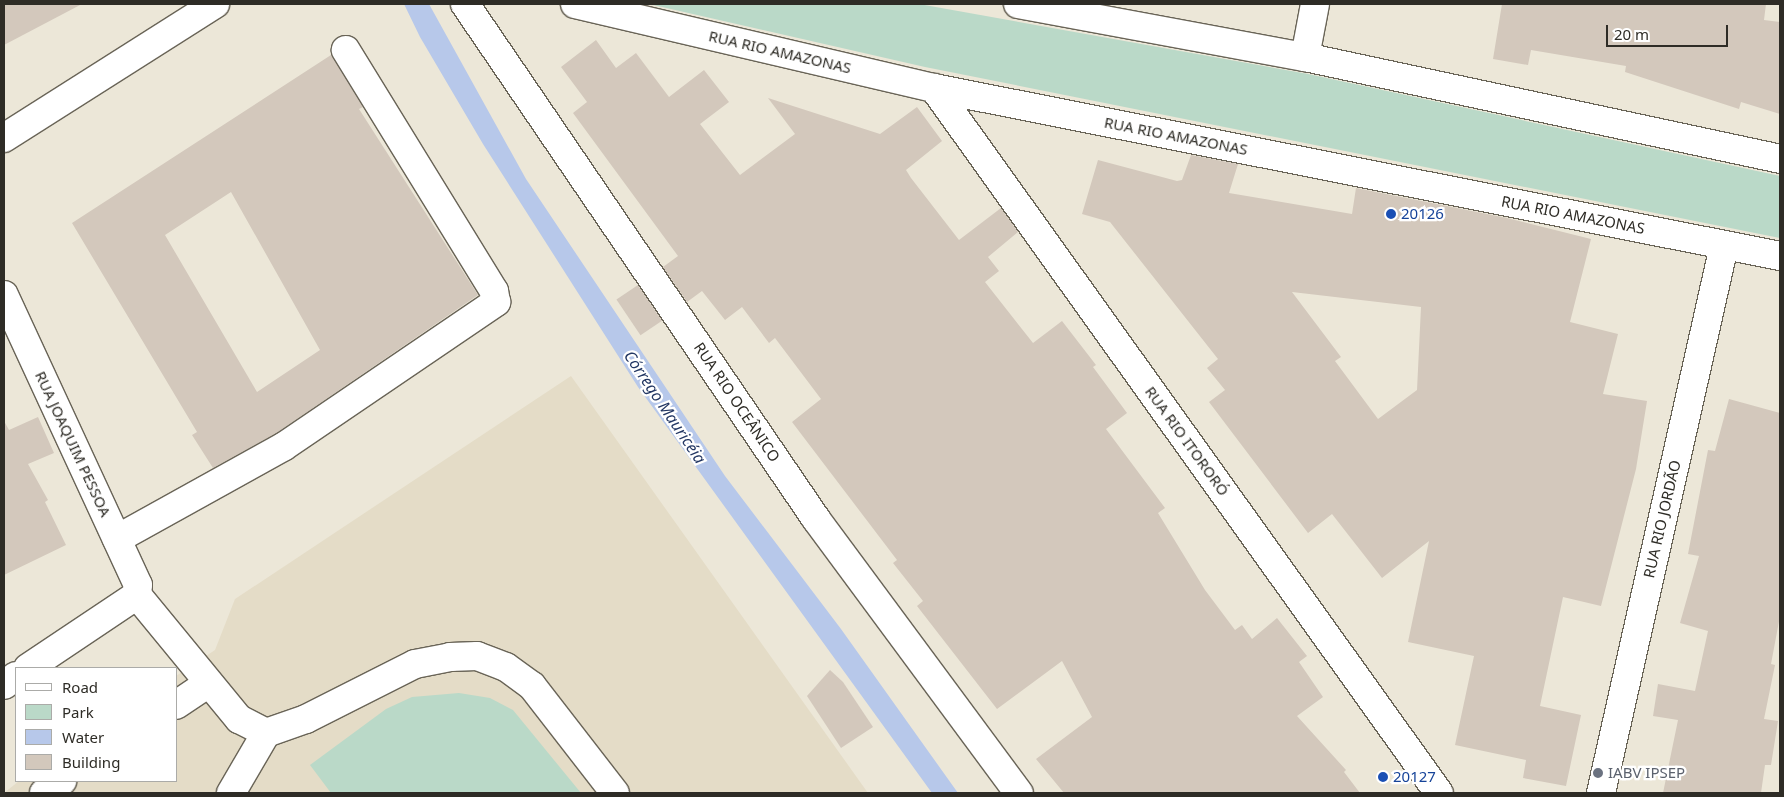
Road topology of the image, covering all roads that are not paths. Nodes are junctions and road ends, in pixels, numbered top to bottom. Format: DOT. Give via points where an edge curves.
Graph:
graph roads {
  1 [pos="215,4"];
  2 [pos="466,4"];
  3 [pos="575,4"];
  4 [pos="1018,4"];
  5 [pos="1315,4"];
  6 [pos="346,50"];
  7 [pos="1305,56"];
  8 [pos="934,88"];
  9 [pos="4,138"];
  10 [pos="1780,159"];
  11 [pos="1724,246"];
  12 [pos="1780,256"];
  13 [pos="4,295"];
  14 [pos="117,539"];
  15 [pos="137,595"];
  16 [pos="29,667"];
  17 [pos="15,677"];
  18 [pos="207,684"];
  19 [pos="4,685"];
  20 [pos="178,704"];
  21 [pos="266,733"];
  22 [pos="60,782"];
  23 [pos="44,793"];
  24 [pos="231,793"];
  25 [pos="616,793"];
  26 [pos="1019,793"];
  27 [pos="1439,793"];
  28 [pos="1600,793"];
  1 -- 9 [label="street"];
  2 -- 26 [label="street, RUA RIO OCEÂNICO" via="816,518"];
  3 -- 8 [label="street, RUA RIO AMAZONAS"];
  4 -- 7 [label="street"];
  5 -- 7 [label="street"];
  6 -- 14 [label="street" via="494,290 496,302 283,446"];
  7 -- 10 [label="street"];
  8 -- 11 [label="street, RUA RIO AMAZONAS"];
  8 -- 27 [label="street, RUA RIO ITORORÓ"];
  11 -- 12 [label="street, RUA RIO AMAZONAS"];
  11 -- 28 [label="street, RUA RIO JORDÃO"];
  13 -- 14 [label="street, RUA JOAQUIM PESSOA"];
  14 -- 15 [label="street, RUA JOAQUIM PESSOA" via="138,585"];
  15 -- 16 [label="street"];
  15 -- 18 [label="street"];
  17 -- 19 [label="street"];
  18 -- 20 [label="street"];
  18 -- 21 [label="street" via="239,719"];
  21 -- 24 [label="street"];
  21 -- 25 [label="street" via="306,719 415,664 477,656 506,667 532,686"];
  22 -- 23 [label="street"];
}
